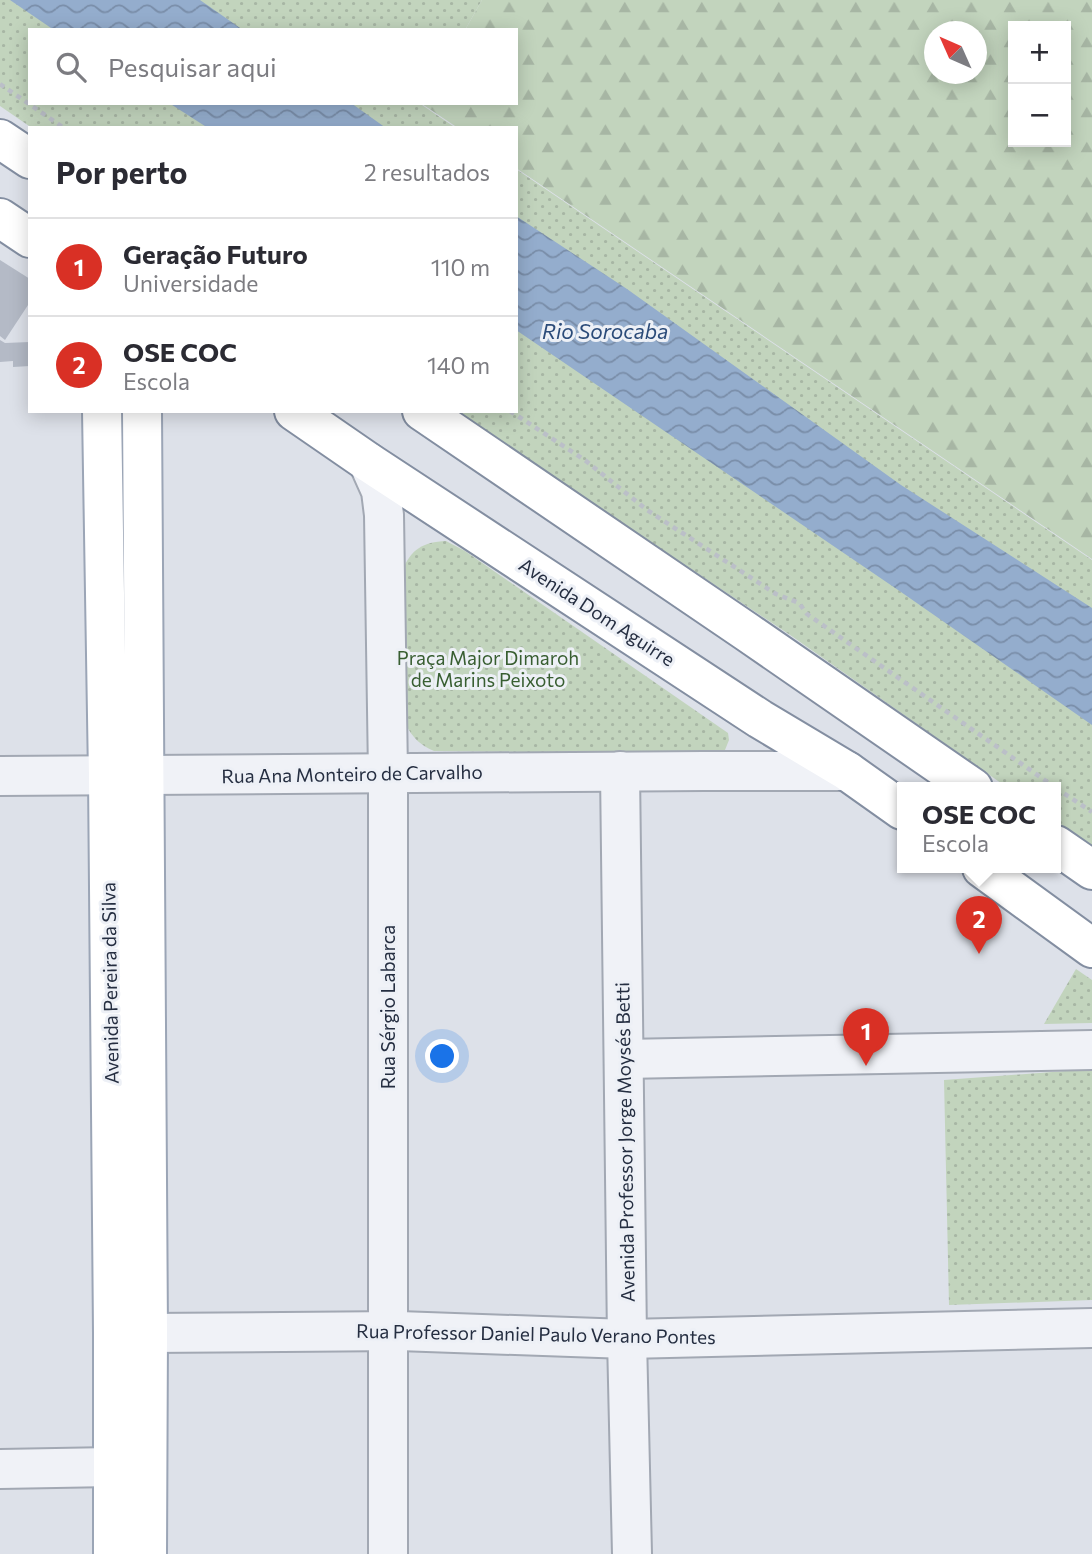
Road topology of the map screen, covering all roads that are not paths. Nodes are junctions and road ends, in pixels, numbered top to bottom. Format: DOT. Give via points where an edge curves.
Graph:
graph roads {
  1 [pos="0,139"];
  2 [pos="28,158"];
  3 [pos="0,218"];
  4 [pos="28,237"];
  5 [pos="102,413"];
  6 [pos="142,413"];
  7 [pos="297,413"];
  8 [pos="425,413"];
  9 [pos="368,462"];
  10 [pos="760,719"];
  11 [pos="620,771"];
  12 [pos="704,771"];
  13 [pos="847,771"];
  14 [pos="388,773"];
  15 [pos="126,775"];
  16 [pos="0,776"];
  17 [pos="964,782"];
  18 [pos="897,806"];
  19 [pos="1061,848"];
  20 [pos="1092,870"];
  21 [pos="989,873"];
  22 [pos="1092,947"];
  23 [pos="1092,1050"];
  24 [pos="625,1059"];
  25 [pos="1092,1328"];
  26 [pos="387,1331"];
  27 [pos="148,1333"];
  28 [pos="627,1339"];
  29 [pos="129,1464"];
  30 [pos="0,1469"];
  31 [pos="113,1554"];
  32 [pos="148,1554"];
  33 [pos="387,1554"];
  34 [pos="632,1554"];
  1 -- 2 [label="main road"];
  3 -- 4 [label="main road"];
  5 -- 15 [label="main road, Avenida Pereira da Silva"];
  6 -- 15 [label="main road, Avenida Pereira da Silva"];
  7 -- 9 [label="main road, Avenida Dom Aguirre"];
  8 -- 17 [label="main road"];
  9 -- 10 [label="main road, Avenida Dom Aguirre"];
  9 -- 14 [label="street, Rua Sérgio Labarca" via="381,491 384,515"];
  10 -- 12 [label="street, Rua Ana Monteiro de Carvalho" via="753,742 741,755"];
  10 -- 13 [label="main road, Avenida Dom Aguirre"];
  11 -- 12 [label="street, Rua Ana Monteiro de Carvalho"];
  11 -- 14 [label="street, Rua Ana Monteiro de Carvalho"];
  11 -- 24 [label="street, Avenida Professor Jorge Moysés Betti"];
  12 -- 13 [label="street, Rua Ana Monteiro de Carvalho"];
  13 -- 18 [label="main road, Avenida Dom Aguirre"];
  14 -- 15 [label="street, Rua Ana Monteiro de Carvalho"];
  14 -- 26 [label="street, Rua Sérgio Labarca"];
  15 -- 16 [label="street, Rua Ana Monteiro de Carvalho"];
  15 -- 27 [label="main road, Avenida Pereira da Silva"];
  15 -- 29 [label="main road, Avenida Pereira da Silva" via="114,1333"];
  19 -- 20 [label="main road"];
  21 -- 22 [label="main road"];
  23 -- 24 [label="street"];
  24 -- 28 [label="street, Avenida Professor Jorge Moysés Betti"];
  25 -- 28 [label="street, Rua Professor Daniel Paulo Verano Pontes"];
  26 -- 27 [label="street, Rua Professor Daniel Paulo Verano Pontes"];
  26 -- 28 [label="street, Rua Professor Daniel Paulo Verano Pontes"];
  26 -- 33 [label="street, Rua Sérgio Labarca"];
  27 -- 29 [label="main road, Avenida Pereira da Silva"];
  28 -- 34 [label="street, Avenida Professor Jorge Moysés Betti"];
  29 -- 30 [label="street"];
  29 -- 31 [label="main road, Avenida Pereira da Silva"];
  29 -- 32 [label="main road, Avenida Pereira da Silva"];
}
